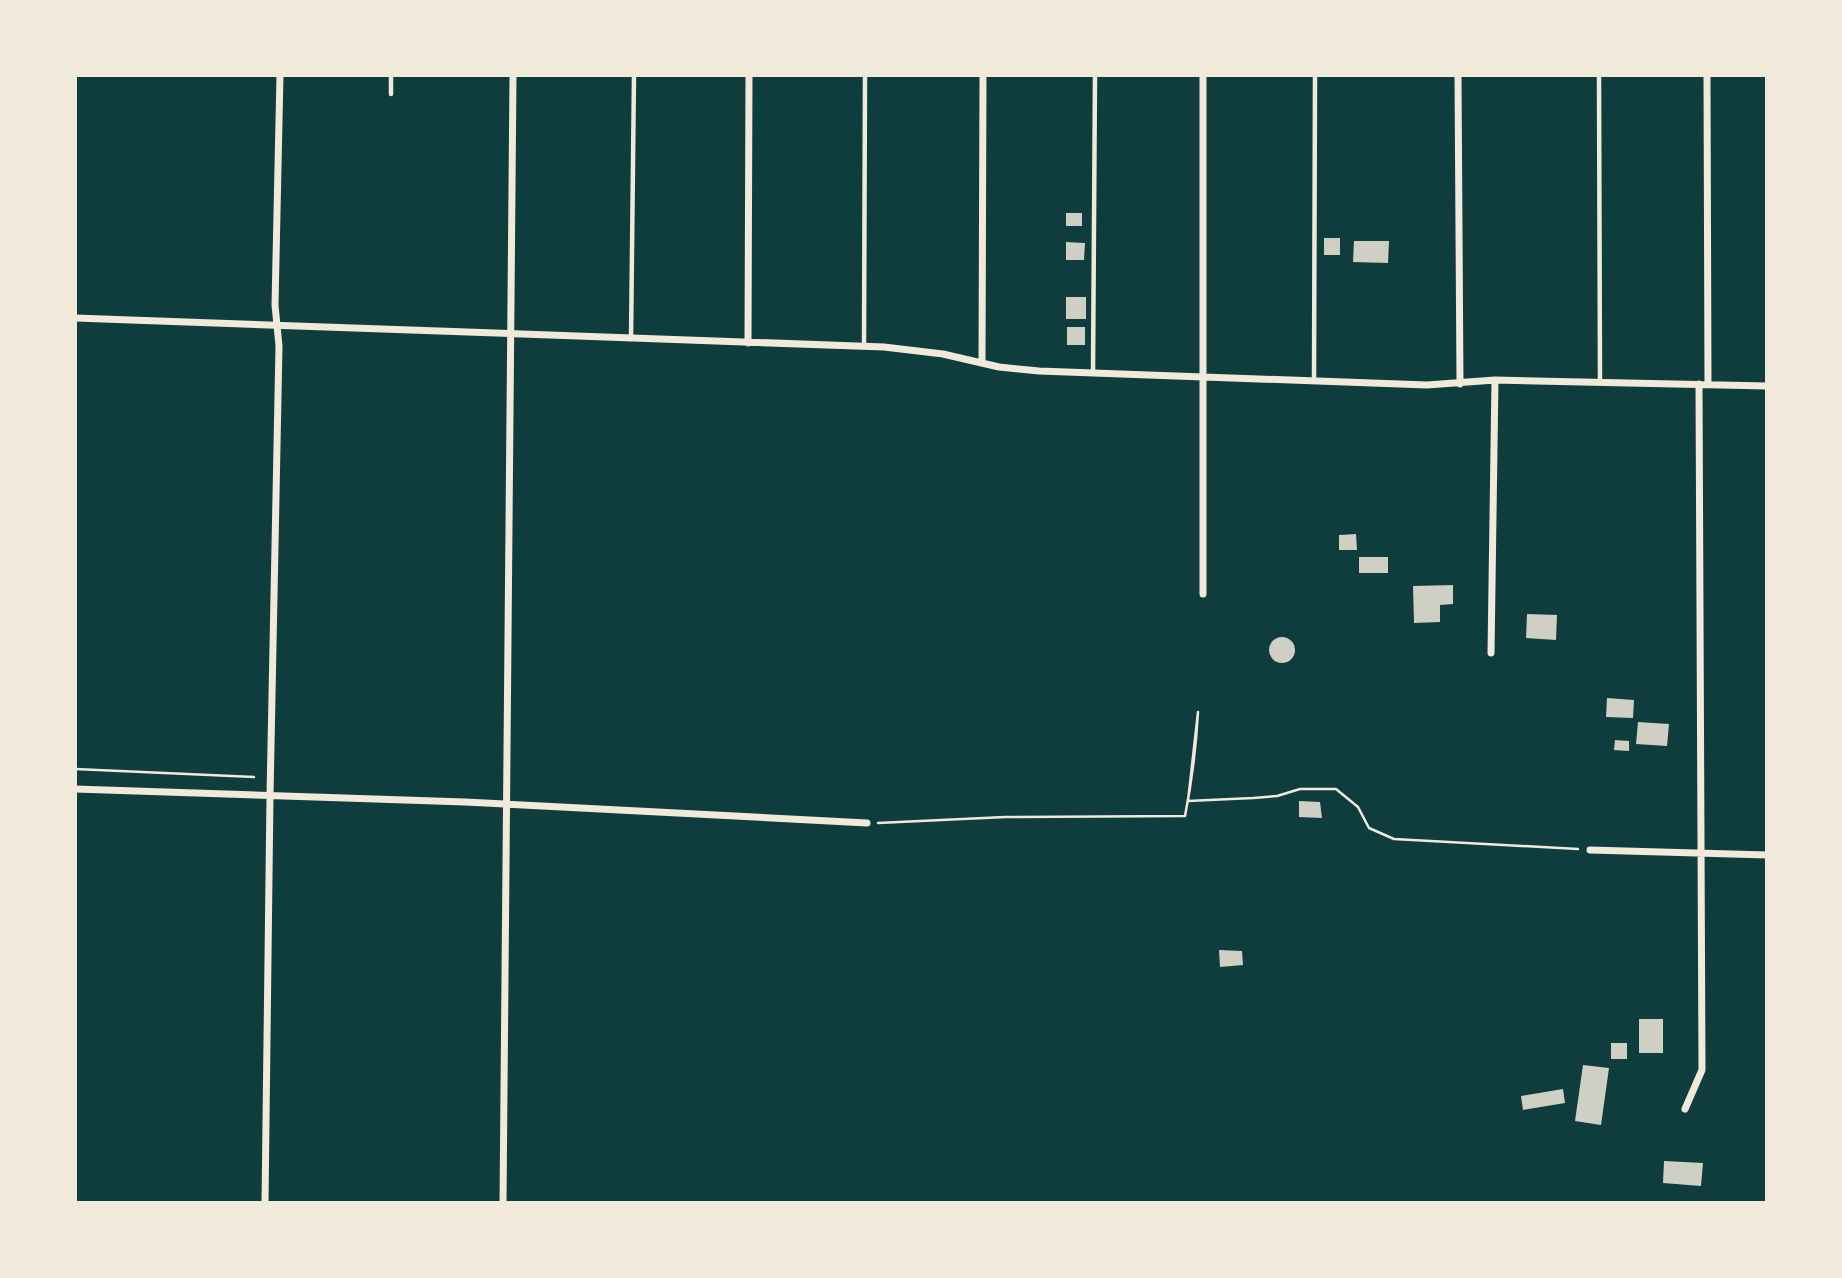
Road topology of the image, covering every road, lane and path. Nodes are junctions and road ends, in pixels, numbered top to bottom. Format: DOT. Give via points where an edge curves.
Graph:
graph roads {
  1 [pos="280,75"];
  2 [pos="391,75"];
  3 [pos="513,75"];
  4 [pos="634,75"];
  5 [pos="749,75"];
  6 [pos="865,75"];
  7 [pos="983,75"];
  8 [pos="1095,75"];
  9 [pos="1203,75"];
  10 [pos="1315,75"];
  11 [pos="1458,75"];
  12 [pos="1599,75"];
  13 [pos="1707,75"];
  14 [pos="391,94"];
  15 [pos="75,318"];
  16 [pos="278,324"];
  17 [pos="511,334"];
  18 [pos="631,339"];
  19 [pos="748,343"];
  20 [pos="864,347"];
  21 [pos="982,363"];
  22 [pos="1093,374"];
  23 [pos="1203,377"];
  24 [pos="1495,380"];
  25 [pos="1600,381"];
  26 [pos="1314,382"];
  27 [pos="1460,384"];
  28 [pos="1699,384"];
  29 [pos="1708,384"];
  30 [pos="1767,386"];
  31 [pos="1203,594"];
  32 [pos="1491,653"];
  33 [pos="75,769"];
  34 [pos="254,776"];
  35 [pos="75,789"];
  36 [pos="270,796"];
  37 [pos="1188,800"];
  38 [pos="506,804"];
  39 [pos="867,823"];
  40 [pos="1590,850"];
  41 [pos="1702,852"];
  42 [pos="1767,855"];
  43 [pos="1685,1109"];
  44 [pos="265,1203"];
  45 [pos="502,1203"];
  1 -- 16 [label="street"];
  2 -- 14 [label="lane"];
  3 -- 17 [label="street"];
  4 -- 18 [label="lane"];
  5 -- 19 [label="street"];
  6 -- 20 [label="lane"];
  7 -- 21 [label="street"];
  8 -- 22 [label="lane"];
  9 -- 23 [label="street"];
  10 -- 26 [label="lane"];
  11 -- 27 [label="street"];
  12 -- 25 [label="lane"];
  13 -- 29 [label="street"];
  15 -- 16 [label="street"];
  16 -- 17 [label="street"];
  16 -- 36 [label="street"];
  17 -- 18 [label="street"];
  17 -- 38 [label="street"];
  18 -- 19 [label="street"];
  19 -- 20 [label="street"];
  20 -- 21 [label="street" via="943,354"];
  21 -- 22 [label="street"];
  22 -- 23 [label="street"];
  23 -- 26 [label="street"];
  23 -- 31 [label="street"];
  24 -- 25 [label="street"];
  24 -- 27 [label="street"];
  24 -- 32 [label="street"];
  25 -- 28 [label="street"];
  26 -- 27 [label="street"];
  28 -- 29 [label="street"];
  28 -- 41 [label="street"];
  29 -- 30 [label="street"];
  33 -- 34 [label="path"];
  35 -- 36 [label="street"];
  36 -- 38 [label="street"];
  36 -- 44 [label="street"];
  37 -- 37 [label="path" via="1196,759 1199,712 1197,725"];
  37 -- 39 [label="path" via="1185,816"];
  37 -- 40 [label="path" via="1336,789 1357,807 1369,828 1394,839"];
  38 -- 39 [label="street"];
  38 -- 45 [label="street"];
  40 -- 41 [label="street"];
  41 -- 42 [label="street"];
  41 -- 43 [label="street" via="1702,1070"];
}
